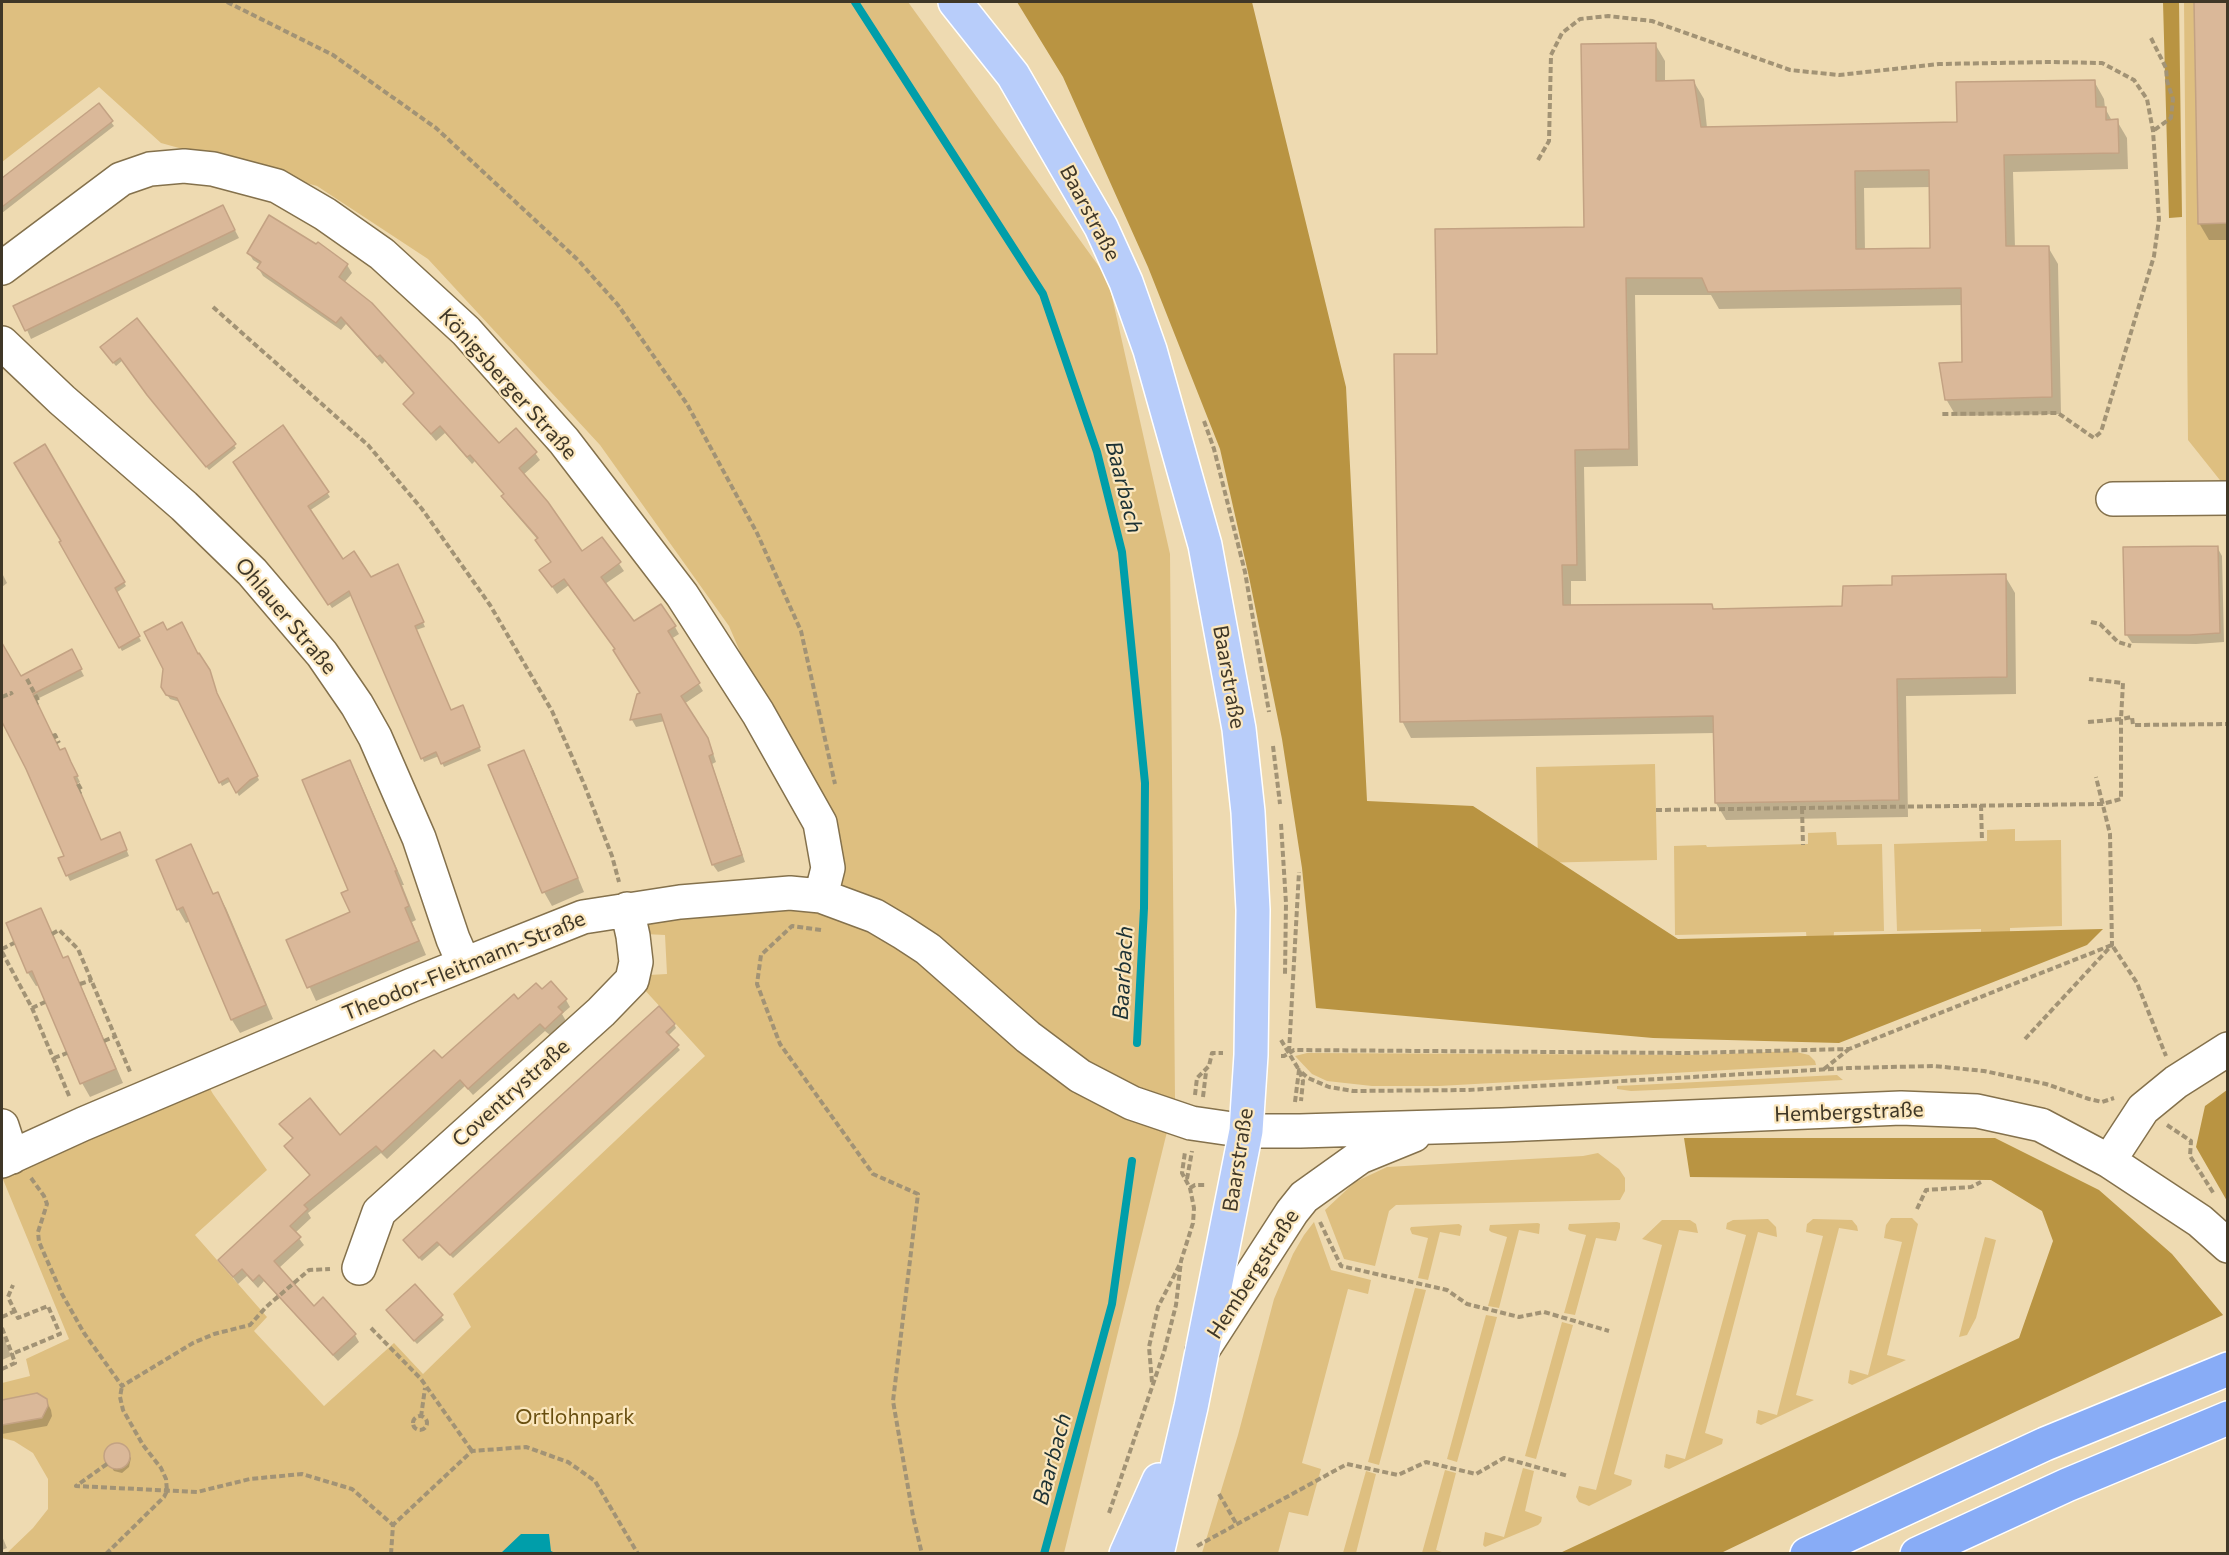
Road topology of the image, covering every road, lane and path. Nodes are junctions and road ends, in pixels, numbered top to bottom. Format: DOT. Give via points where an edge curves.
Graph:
graph roads {
  1 [pos="227,2"];
  2 [pos="955,2"];
  3 [pos="2151,38"];
  4 [pos="2153,130"];
  5 [pos="1538,160"];
  6 [pos="2,268"];
  7 [pos="213,307"];
  8 [pos="2,343"];
  9 [pos="1942,414"];
  10 [pos="2228,498"];
  11 [pos="2113,499"];
  12 [pos="2091,622"];
  13 [pos="2131,646"];
  14 [pos="27,679"];
  15 [pos="2090,679"];
  16 [pos="12,695"];
  17 [pos="2,697"];
  18 [pos="37,702"];
  19 [pos="2121,719"];
  20 [pos="2088,722"];
  21 [pos="2228,724"];
  22 [pos="53,736"];
  23 [pos="59,743"];
  24 [pos="2096,777"];
  25 [pos="78,784"];
  26 [pos="836,789"];
  27 [pos="80,792"];
  28 [pos="2102,804"];
  29 [pos="1981,805"];
  30 [pos="1802,808"];
  31 [pos="1656,810"];
  32 [pos="1982,841"];
  33 [pos="1803,845"];
  34 [pos="1299,872"];
  35 [pos="821,896"];
  36 [pos="627,909"];
  37 [pos="824,930"];
  38 [pos="52,933"];
  39 [pos="14,943"];
  40 [pos="2112,945"];
  41 [pos="2,950"];
  42 [pos="464,964"];
  43 [pos="92,980"];
  44 [pos="80,984"];
  45 [pos="45,1002"];
  46 [pos="32,1008"];
  47 [pos="116,1036"];
  48 [pos="2025,1040"];
  49 [pos="104,1041"];
  50 [pos="1849,1049"];
  51 [pos="2228,1049"];
  52 [pos="1289,1052"];
  53 [pos="67,1053"];
  54 [pos="1225,1053"];
  55 [pos="1284,1056"];
  56 [pos="54,1058"];
  57 [pos="1299,1070"];
  58 [pos="1823,1070"];
  59 [pos="1206,1071"];
  60 [pos="1303,1081"];
  61 [pos="1206,1082"];
  62 [pos="2176,1082"];
  63 [pos="1197,1085"];
  64 [pos="2121,1095"];
  65 [pos="142,1099"];
  66 [pos="84,1124"];
  67 [pos="2,1126"];
  68 [pos="1432,1128"];
  69 [pos="1246,1131"];
  70 [pos="11,1157"];
  71 [pos="1182,1166"];
  72 [pos="2118,1166"];
  73 [pos="1188,1173"];
  74 [pos="1187,1180"];
  75 [pos="1981,1182"];
  76 [pos="1195,1185"];
  77 [pos="1190,1188"];
  78 [pos="1917,1209"];
  79 [pos="1316,1213"];
  80 [pos="2228,1246"];
  81 [pos="1181,1261"];
  82 [pos="359,1268"];
  83 [pos="13,1285"];
  84 [pos="15,1311"];
  85 [pos="2,1317"];
  86 [pos="2,1328"];
  87 [pos="371,1328"];
  88 [pos="1609,1331"];
  89 [pos="1201,1353"];
  90 [pos="12,1354"];
  91 [pos="2,1369"];
  92 [pos="2228,1369"];
  93 [pos="1152,1383"];
  94 [pos="122,1386"];
  95 [pos="425,1387"];
  96 [pos="1191,1407"];
  97 [pos="421,1417"];
  98 [pos="2228,1418"];
  99 [pos="472,1451"];
  100 [pos="107,1464"];
  101 [pos="1569,1476"];
  102 [pos="167,1491"];
  103 [pos="1219,1494"];
  104 [pos="1106,1522"];
  105 [pos="393,1525"];
  106 [pos="1237,1525"];
  107 [pos="1197,1546"];
  108 [pos="106,1554"];
  109 [pos="391,1554"];
  110 [pos="638,1554"];
  111 [pos="922,1554"];
  112 [pos="1126,1554"];
  113 [pos="1157,1554"];
  114 [pos="1807,1554"];
  115 [pos="1917,1554"];
  1 -- 26 [label="path" via="333,55 436,128 578,260 618,305 687,404 756,533 801,631"];
  2 -- 69 [label="main road, Baarstraße" via="1013,75 1101,227 1150,350 1205,545 1239,729 1248,812 1253,940"];
  3 -- 4 [label="path" via="2166,68 2173,99 2171,118"];
  4 -- 5 [label="path" via="2147,99 2134,80 2102,63 1939,64 1839,75 1790,70 1652,21 1608,16 1580,19 1562,33 1551,55 1549,141"];
  4 -- 9 [label="path" via="2159,219 2154,256 2101,432 2094,438 2058,413"];
  6 -- 35 [label="street, Königsberger Straße" via="121,179 150,169 184,166 213,169 277,186 382,254 466,331 564,441 682,595 758,713 820,823 828,868"];
  7 -- 36 [label="path" via="368,445 422,509 490,605 552,711 612,856"];
  8 -- 42 [label="street, Ohlauer Straße" via="252,572 322,654 375,737 419,838"];
  10 -- 11 [label="street"];
  12 -- 13 [label="path" via="2100,624 2118,642"];
  14 -- 18 [label="path"];
  15 -- 19 [label="path" via="2123,683"];
  16 -- 17 [label="path"];
  19 -- 20 [label="path"];
  19 -- 21 [label="path" via="2133,717 2133,725"];
  19 -- 28 [label="path" via="2121,799"];
  22 -- 23 [label="path"];
  24 -- 28 [label="path"];
  25 -- 27 [label="path"];
  28 -- 29 [label="path"];
  28 -- 40 [label="path" via="2110,834"];
  29 -- 30 [label="path"];
  29 -- 32 [label="path"];
  30 -- 31 [label="path"];
  30 -- 33 [label="path"];
  34 -- 52 [label="path"];
  35 -- 36 [label="street, Theodor-Fleitmann-Straße" via="756,894"];
  35 -- 69 [label="street, Theodor-Fleitmann-Straße" via="875,916 919,944 1080,1076 1132,1103 1176,1119"];
  36 -- 42 [label="street, Theodor-Fleitmann-Straße" via="583,917"];
  36 -- 82 [label="street, Coventrystraße" via="636,962 632,980 379,1212"];
  37 -- 111 [label="path" via="792,926 761,955 756,984 780,1044 866,1166 873,1174 918,1194 893,1401"];
  38 -- 43 [label="path" via="59,930 78,950"];
  39 -- 41 [label="path"];
  40 -- 48 [label="path"];
  40 -- 50 [label="path"];
  40 -- 62 [label="path" via="2137,983"];
  41 -- 46 [label="path"];
  42 -- 65 [label="street, Theodor-Fleitmann-Straße"];
  43 -- 44 [label="path"];
  43 -- 47 [label="path"];
  45 -- 46 [label="path"];
  46 -- 56 [label="path"];
  47 -- 49 [label="path"];
  47 -- 65 [label="path"];
  50 -- 52 [label="path" via="1688,1053"];
  50 -- 58 [label="path"];
  51 -- 62 [label="street"];
  52 -- 55 [label="path"];
  52 -- 57 [label="path"];
  53 -- 56 [label="path"];
  54 -- 59 [label="path" via="1212,1053"];
  56 -- 66 [label="path"];
  57 -- 58 [label="path" via="1329,1087 1353,1091 1468,1090"];
  57 -- 60 [label="path"];
  58 -- 64 [label="path" via="1934,1066 2046,1084 2102,1102"];
  59 -- 61 [label="path"];
  59 -- 63 [label="path" via="1197,1078"];
  62 -- 72 [label="street" via="2163,1122"];
  65 -- 66 [label="street, Theodor-Fleitmann-Straße"];
  66 -- 70 [label="street, Theodor-Fleitmann-Straße"];
  67 -- 70 [label="street"];
  68 -- 69 [label="street, Hembergstraße"];
  68 -- 72 [label="street, Hembergstraße" via="1900,1108 1977,1111 2041,1125"];
  68 -- 89 [label="street, Hembergstraße" via="1360,1156 1304,1197"];
  69 -- 89 [label="main road, Baarstraße"];
  70 -- 94 [label="path" via="47,1204 38,1232 39,1242 62,1294"];
  71 -- 74 [label="path"];
  72 -- 80 [label="street, Hembergstraße" via="2200,1221"];
  73 -- 74 [label="path"];
  74 -- 77 [label="path"];
  75 -- 78 [label="path" via="1971,1187 1926,1190"];
  76 -- 77 [label="path"];
  77 -- 81 [label="path" via="1193,1224"];
  79 -- 88 [label="path" via="1341,1266 1447,1290 1467,1304 1519,1317 1544,1312"];
  81 -- 93 [label="path" via="1176,1305"];
  81 -- 93 [label="path" via="1158,1307 1149,1347"];
  82 -- 94 [label="path" via="309,1270 250,1325 193,1343"];
  83 -- 84 [label="path" via="8,1297"];
  84 -- 85 [label="path"];
  84 -- 90 [label="path" via="18,1318 48,1306 60,1334"];
  86 -- 90 [label="path"];
  87 -- 95 [label="path"];
  89 -- 96 [label="main road, Baarstraße"];
  90 -- 91 [label="path" via="15,1363"];
  92 -- 114 [label="highway" via="2044,1444"];
  93 -- 104 [label="path"];
  94 -- 102 [label="path" via="123,1410 161,1468"];
  95 -- 97 [label="path"];
  95 -- 99 [label="path"];
  96 -- 112 [label="main road, Baarstraße"];
  96 -- 113 [label="main road, Baarstraße"];
  97 -- 97 [label="path" via="428,1421 422,1431 412,1425 413,1419"];
  98 -- 115 [label="highway" via="2067,1485"];
  99 -- 105 [label="path"];
  99 -- 110 [label="path" via="526,1447 568,1462 595,1481"];
  100 -- 102 [label="path" via="76,1486"];
  101 -- 106 [label="path" via="1504,1458 1476,1474 1426,1462 1398,1475 1347,1464"];
  102 -- 105 [label="path" via="197,1492 250,1479 302,1474 352,1489"];
  102 -- 108 [label="path"];
  103 -- 106 [label="path"];
  105 -- 109 [label="path"];
  106 -- 107 [label="path"];
}
